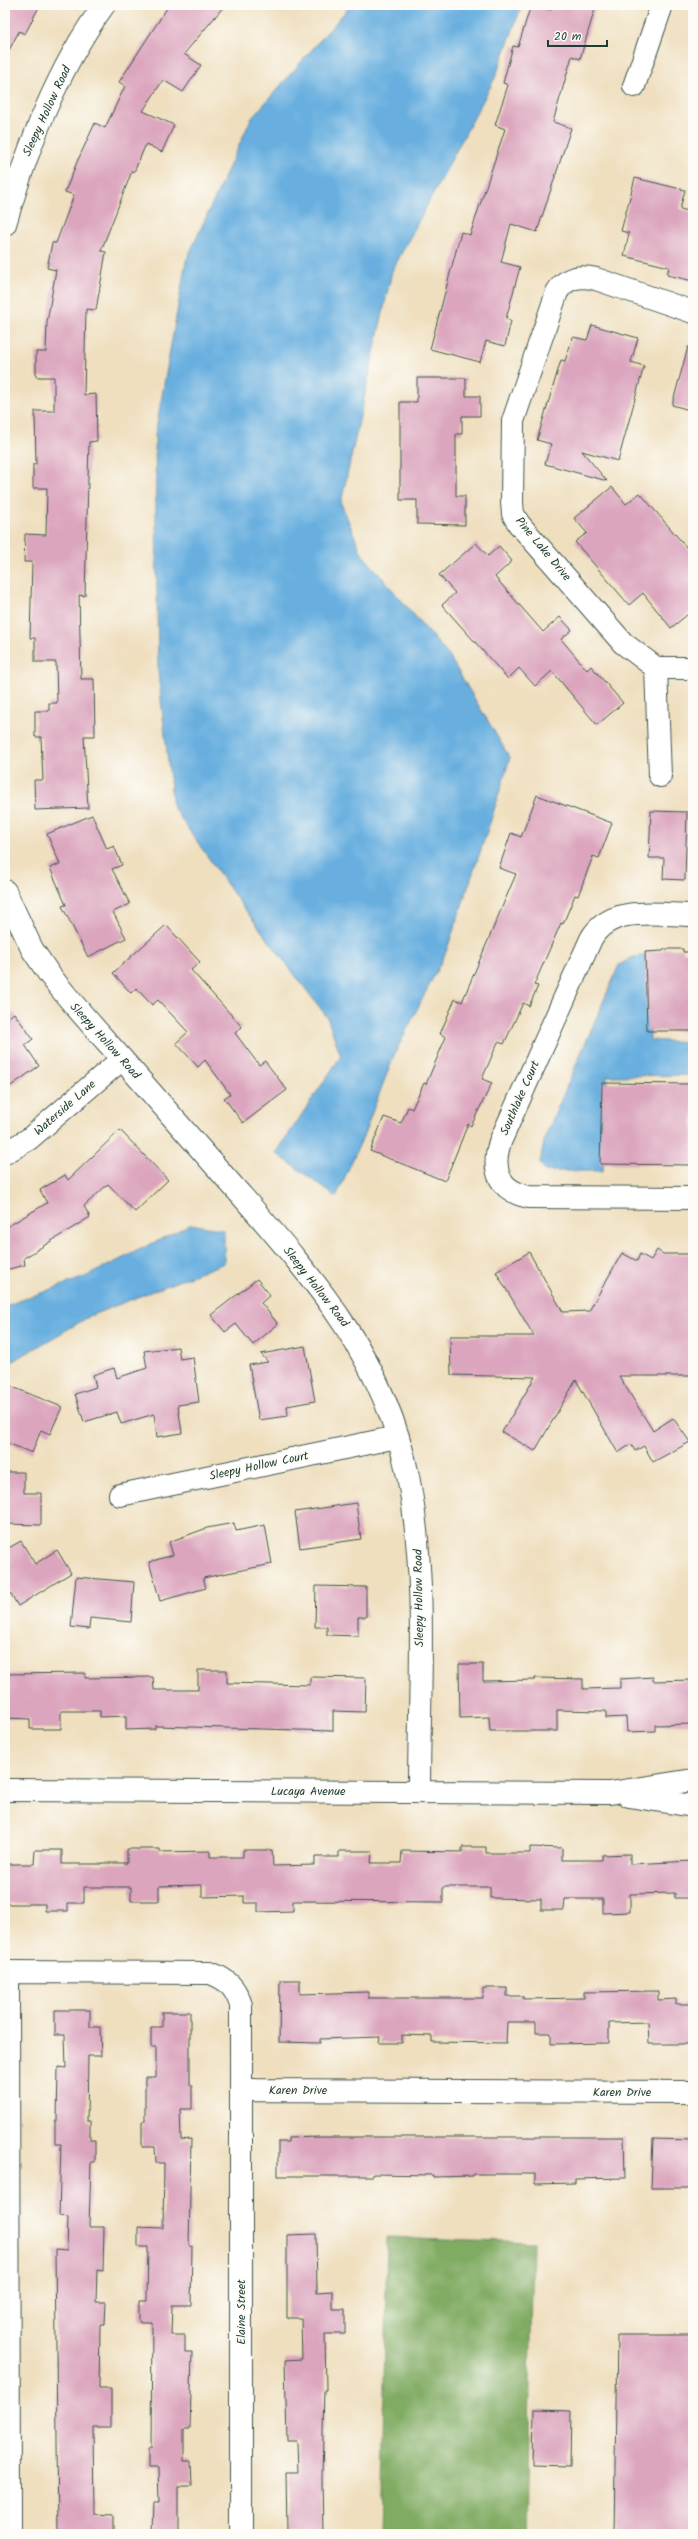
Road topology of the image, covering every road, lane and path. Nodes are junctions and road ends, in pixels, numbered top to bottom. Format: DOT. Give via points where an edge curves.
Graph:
graph roads {
  1 [pos="104,5"];
  2 [pos="662,5"];
  3 [pos="634,86"];
  4 [pos="5,224"];
  5 [pos="693,312"];
  6 [pos="656,668"];
  7 [pos="693,668"];
  8 [pos="660,776"];
  9 [pos="5,891"];
  10 [pos="693,915"];
  11 [pos="122,1059"];
  12 [pos="5,1153"];
  13 [pos="693,1198"];
  14 [pos="397,1437"];
  15 [pos="120,1495"];
  16 [pos="693,1780"];
  17 [pos="5,1790"];
  18 [pos="418,1792"];
  19 [pos="610,1792"];
  20 [pos="693,1806"];
  21 [pos="7,1972"];
  22 [pos="241,2090"];
  23 [pos="693,2092"];
  24 [pos="9,2534"];
  25 [pos="241,2534"];
  1 -- 4 [label="street, Sleepy Hollow Road" via="70,59 43,113 24,161"];
  2 -- 3 [label="street"];
  5 -- 6 [label="street, Pine Lake Drive" via="596,279 573,278 564,284 557,292 516,409 512,433 513,514 623,643"];
  6 -- 7 [label="street"];
  6 -- 8 [label="street"];
  9 -- 11 [label="street, Sleepy Hollow Road" via="29,942 49,974"];
  10 -- 13 [label="street, Southlake Court" via="617,916 599,928 591,939 500,1142 496,1168 504,1184 519,1195 529,1197"];
  11 -- 12 [label="street, Waterside Lane" via="29,1139"];
  11 -- 14 [label="street, Sleepy Hollow Road" via="331,1303 372,1370"];
  14 -- 15 [label="street, Sleepy Hollow Court"];
  14 -- 18 [label="street, Sleepy Hollow Road" via="408,1474 420,1573"];
  16 -- 19 [label="street, Lucaya Avenue"];
  17 -- 18 [label="street, Lucaya Avenue"];
  18 -- 19 [label="street, Lucaya Avenue"];
  19 -- 20 [label="street, Lucaya Avenue"];
  21 -- 22 [label="street" via="210,1973 222,1977 232,1985 241,2005"];
  21 -- 24 [label="street"];
  22 -- 23 [label="street, Karen Drive"];
  22 -- 25 [label="street, Elaine Street"];
}
